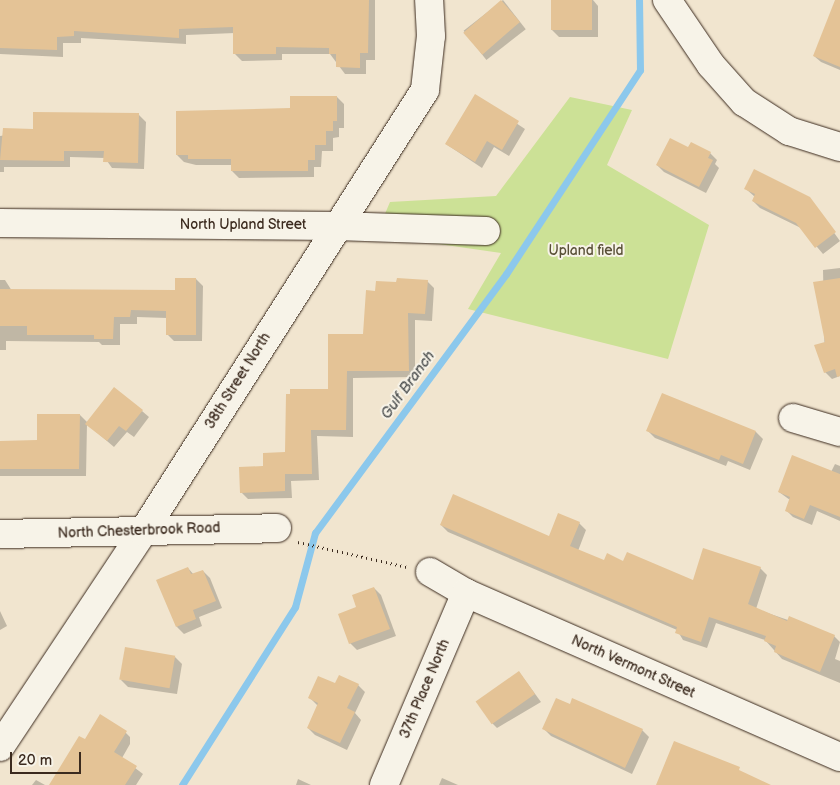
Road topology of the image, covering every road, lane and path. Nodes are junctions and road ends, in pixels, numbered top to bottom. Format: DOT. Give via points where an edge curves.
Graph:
graph roads {
  1 [pos="429,0"];
  2 [pos="667,0"];
  3 [pos="840,147"];
  4 [pos="0,223"];
  5 [pos="336,226"];
  6 [pos="486,231"];
  7 [pos="793,418"];
  8 [pos="840,432"];
  9 [pos="143,532"];
  10 [pos="0,534"];
  11 [pos="286,535"];
  12 [pos="430,572"];
  13 [pos="466,593"];
  14 [pos="0,748"];
  15 [pos="840,757"];
  16 [pos="384,785"];
  1 -- 5 [label="street, 38th Street North" via="431,36 425,90 362,191"];
  2 -- 3 [label="street" via="711,64 744,102 789,131"];
  4 -- 5 [label="street, North Upland Street"];
  5 -- 6 [label="street, North Upland Street"];
  5 -- 9 [label="street, 38th Street North"];
  7 -- 8 [label="street"];
  9 -- 10 [label="street, North Chesterbrook Road"];
  9 -- 11 [label="street, North Chesterbrook Road"];
  9 -- 14 [label="street, 38th Street North"];
  11 -- 12 [label="path" via="318,546"];
  12 -- 13 [label="street, North Vermont Street"];
  13 -- 15 [label="street, North Vermont Street"];
  13 -- 16 [label="street, 37th Place North"];
}
